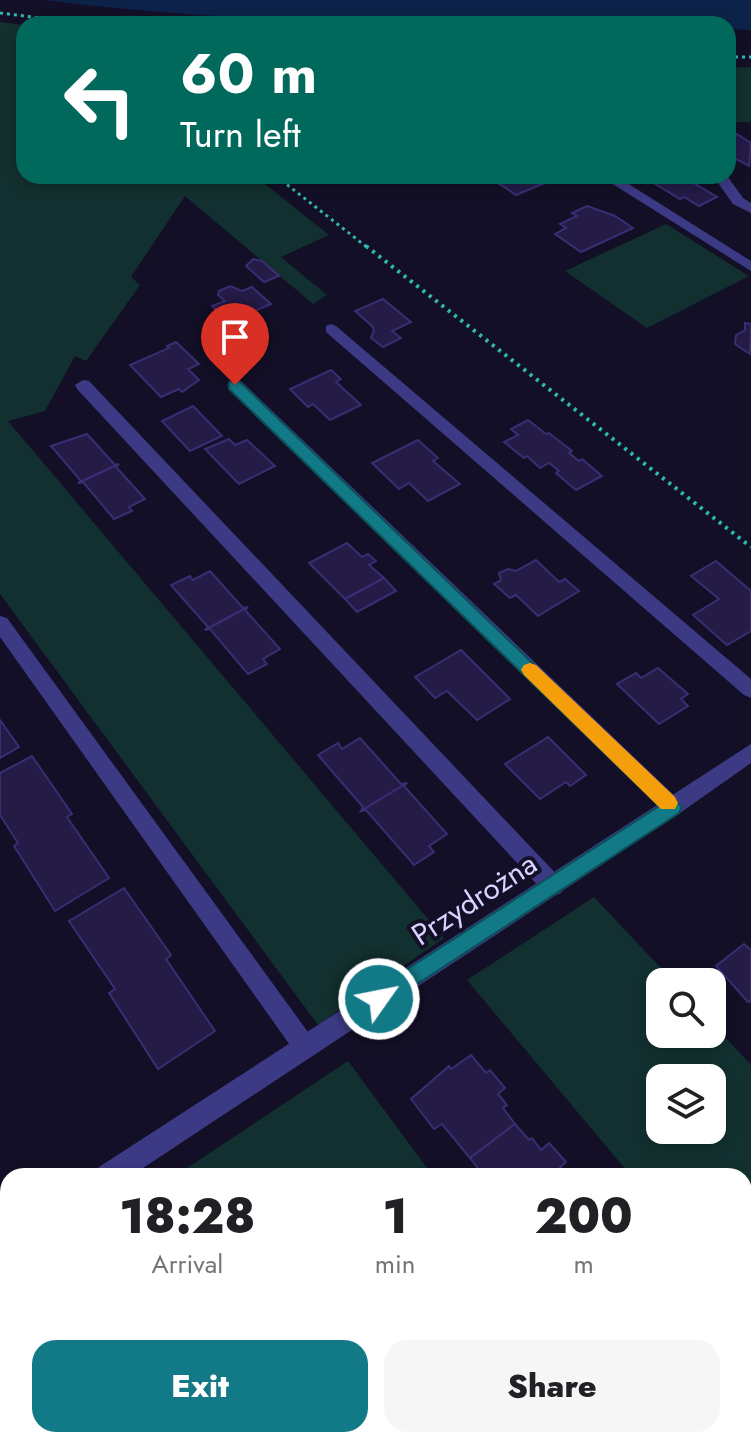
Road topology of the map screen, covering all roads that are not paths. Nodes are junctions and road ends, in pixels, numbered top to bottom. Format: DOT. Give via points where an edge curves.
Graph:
graph roads {
  1 [pos="620,184"];
  2 [pos="726,184"];
  3 [pos="751,209"];
  4 [pos="751,267"];
  5 [pos="331,329"];
  6 [pos="83,385"];
  7 [pos="235,385"];
  8 [pos="0,623"];
  9 [pos="751,690"];
  10 [pos="751,752"];
  11 [pos="673,807"];
  12 [pos="553,886"];
  13 [pos="305,1047"];
  14 [pos="120,1168"];
  1 -- 4 [label="street"];
  2 -- 3 [label="street"];
  5 -- 9 [label="street"];
  6 -- 12 [label="street"];
  7 -- 11 [label="street"];
  8 -- 13 [label="street"];
  10 -- 11 [label="street, Przydrożna"];
  11 -- 12 [label="street, Przydrożna"];
  12 -- 13 [label="street, Przydrożna"];
  13 -- 14 [label="street, Przydrożna"];
}
